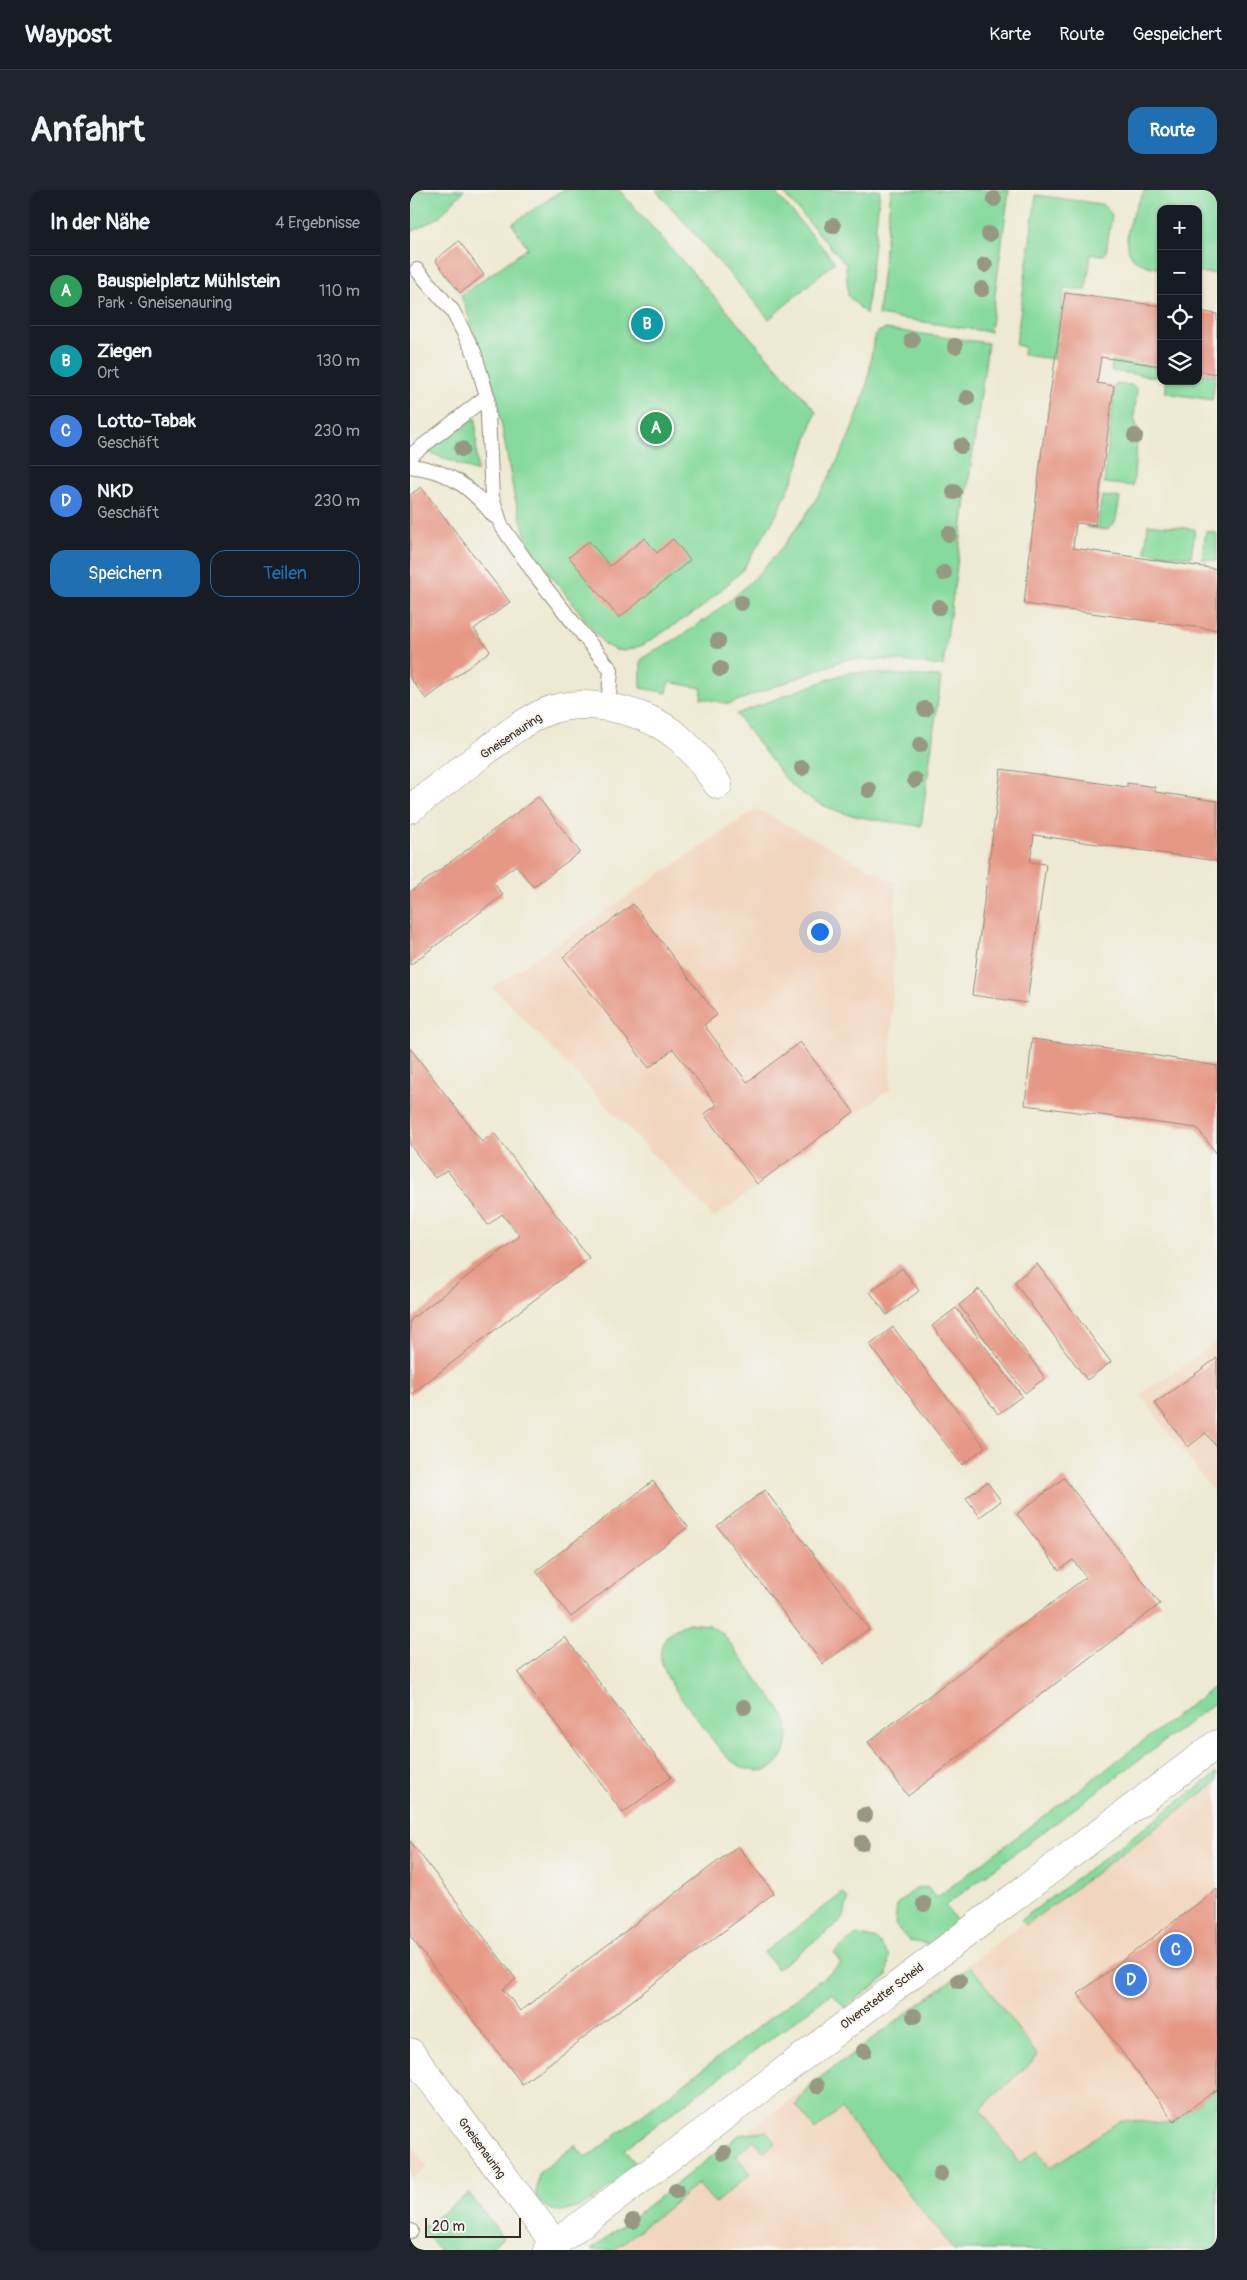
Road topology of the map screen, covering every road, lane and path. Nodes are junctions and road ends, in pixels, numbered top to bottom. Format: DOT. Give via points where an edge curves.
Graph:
graph roads {
  1 [pos="417,270"];
  2 [pos="487,396"];
  3 [pos="410,456"];
  4 [pos="410,466"];
  5 [pos="501,525"];
  6 [pos="608,708"];
  7 [pos="718,785"];
  8 [pos="410,809"];
  9 [pos="1217,1744"];
  10 [pos="410,2052"];
  11 [pos="551,2247"];
  1 -- 2 [label="lane" via="452,310 464,330"];
  2 -- 3 [label="lane"];
  2 -- 5 [label="lane" via="492,497"];
  4 -- 5 [label="lane" via="438,472 464,484"];
  5 -- 6 [label="lane" via="537,577 611,670"];
  6 -- 7 [label="street, Gneisenauring" via="668,729 689,748"];
  6 -- 8 [label="street, Gneisenauring" via="580,705 556,708 542,714 496,744"];
  9 -- 11 [label="street, Olvenstedter Scheid"];
  10 -- 11 [label="street, Gneisenauring"];
}
